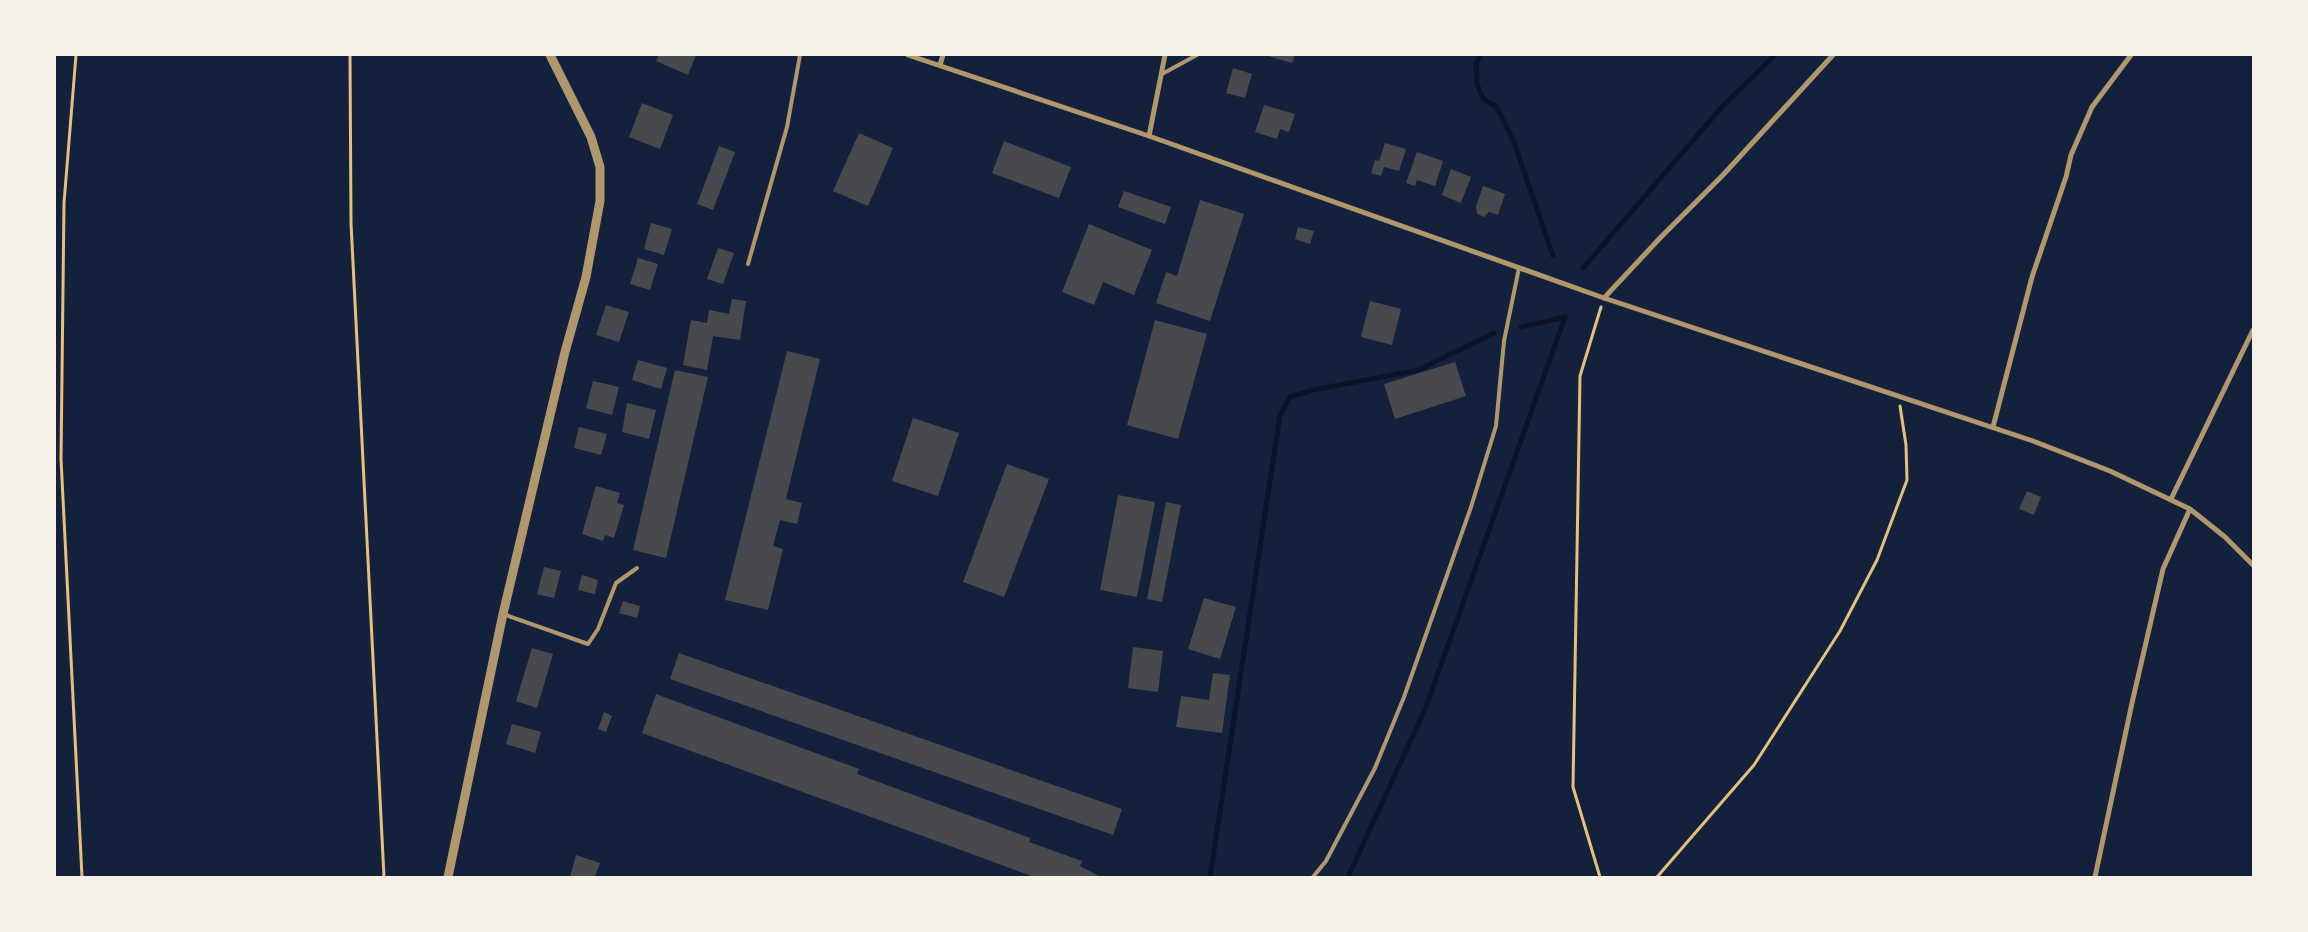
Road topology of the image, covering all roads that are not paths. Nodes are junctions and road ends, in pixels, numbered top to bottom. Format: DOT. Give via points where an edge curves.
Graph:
graph roads {
  1 [pos="550,55"];
  2 [pos="800,55"];
  3 [pos="908,55"];
  4 [pos="943,55"];
  5 [pos="1165,55"];
  6 [pos="1197,55"];
  7 [pos="1832,55"];
  8 [pos="2131,55"];
  9 [pos="940,65"];
  10 [pos="1162,74"];
  11 [pos="1149,136"];
  12 [pos="748,264"];
  13 [pos="1518,268"];
  14 [pos="1604,298"];
  15 [pos="2253,330"];
  16 [pos="1993,427"];
  17 [pos="2171,498"];
  18 [pos="2190,509"];
  19 [pos="2253,565"];
  20 [pos="637,568"];
  21 [pos="503,614"];
  22 [pos="448,877"];
  23 [pos="1313,877"];
  24 [pos="2095,877"];
  1 -- 21 [label="street" via="591,137 600,168 600,201 586,277"];
  2 -- 12 [label="lane" via="787,127"];
  3 -- 9 [label="street"];
  4 -- 9 [label="street"];
  5 -- 10 [label="street"];
  6 -- 10 [label="lane"];
  7 -- 14 [label="street" via="1723,175"];
  8 -- 16 [label="street" via="2092,107 2071,154 2032,277"];
  9 -- 11 [label="street"];
  10 -- 11 [label="street"];
  11 -- 13 [label="street"];
  13 -- 14 [label="street"];
  13 -- 23 [label="lane" via="1504,341 1496,426 1471,507 1404,697 1375,768 1326,861"];
  14 -- 16 [label="street"];
  15 -- 17 [label="street"];
  16 -- 17 [label="street"];
  17 -- 18 [label="street"];
  18 -- 19 [label="street" via="2225,536"];
  18 -- 24 [label="street" via="2163,569"];
  20 -- 21 [label="lane" via="616,583 598,629 588,644"];
  21 -- 22 [label="street"];
}
